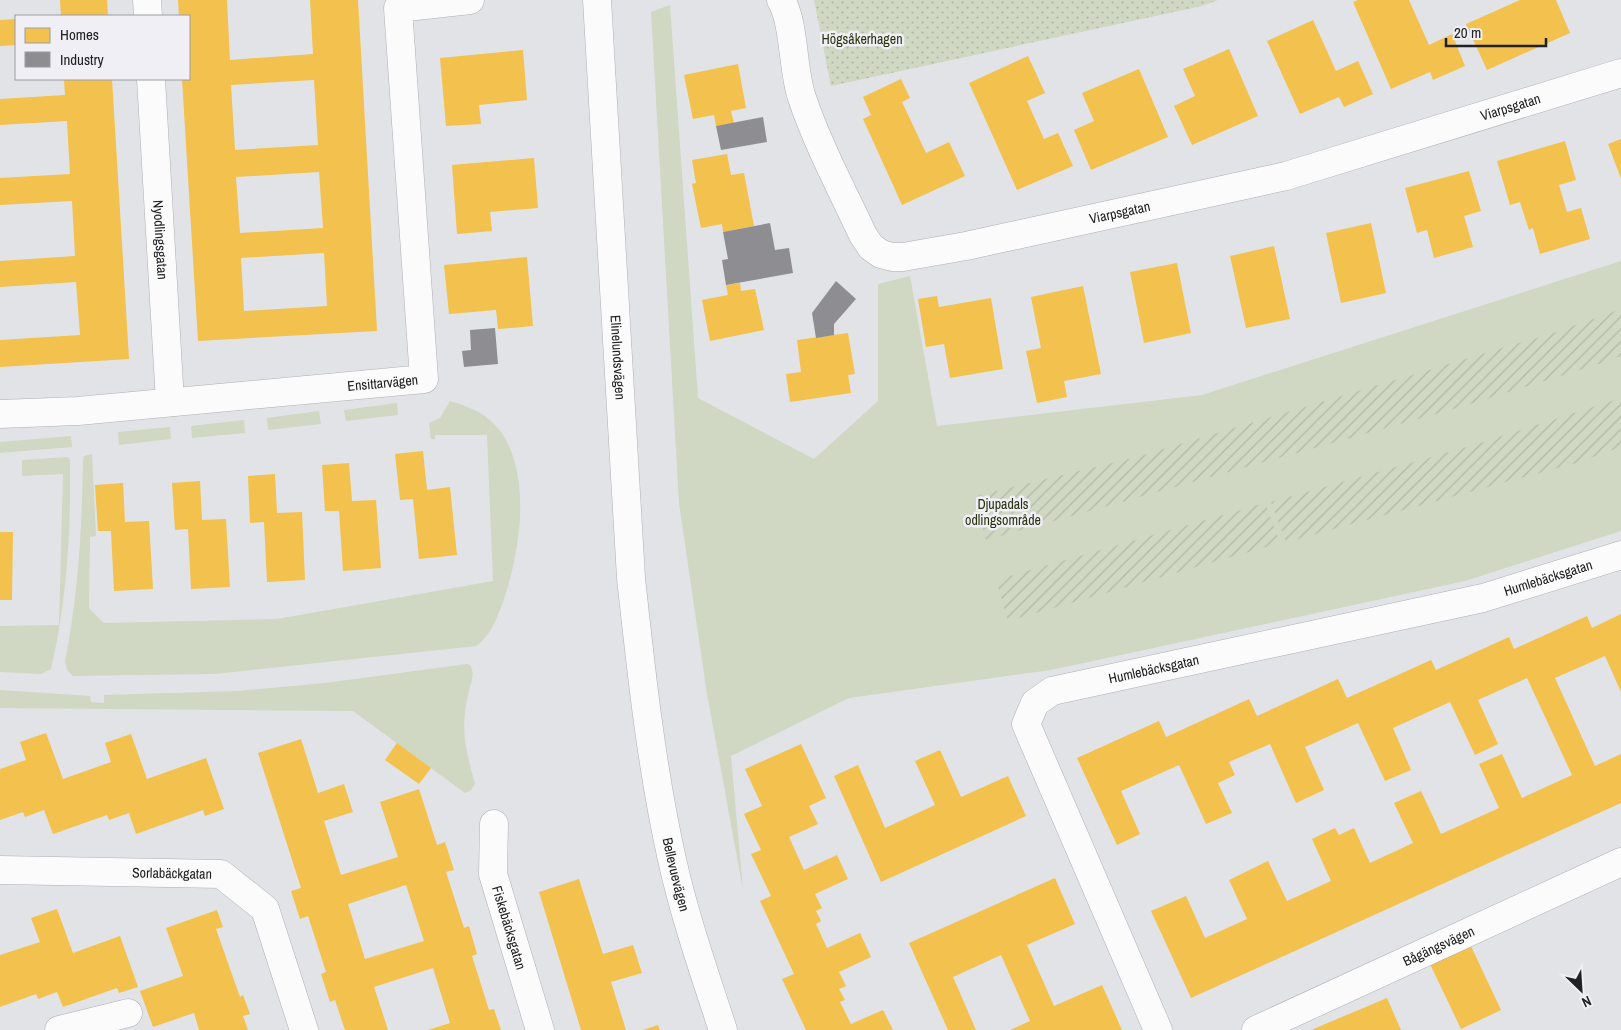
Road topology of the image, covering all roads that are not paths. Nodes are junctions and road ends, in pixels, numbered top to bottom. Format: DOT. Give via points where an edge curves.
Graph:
graph roads {
  1 [pos="146,0"];
  2 [pos="470,0"];
  3 [pos="597,0"];
  4 [pos="781,0"];
  5 [pos="398,4"];
  6 [pos="148,15"];
  7 [pos="1621,74"];
  8 [pos="151,80"];
  9 [pos="170,402"];
  10 [pos="0,414"];
  11 [pos="1621,555"];
  12 [pos="647,714"];
  13 [pos="494,824"];
  14 [pos="1621,862"];
  15 [pos="0,870"];
  16 [pos="128,1013"];
  17 [pos="59,1030"];
  18 [pos="304,1030"];
  19 [pos="540,1030"];
  20 [pos="723,1030"];
  21 [pos="1158,1030"];
  22 [pos="1256,1030"];
  1 -- 6 [label="street"];
  2 -- 5 [label="street, Ensittarvägen"];
  3 -- 12 [label="street, Elinelundsvägen" via="630,578"];
  4 -- 7 [label="street, Viarpsgatan" via="801,96 818,136 863,235 871,247 892,257 966,246 1286,176"];
  5 -- 9 [label="street, Ensittarvägen" via="424,379"];
  8 -- 9 [label="street, Nyodlingsgatan"];
  9 -- 10 [label="street, Ensittarvägen" via="78,412"];
  11 -- 21 [label="street, Humlebäcksgatan" via="1484,598 1052,692 1035,702 1026,724"];
  12 -- 20 [label="street, Bellevuevägen" via="673,864 687,921"];
  13 -- 19 [label="street, Fiskebäcksgatan" via="493,874"];
  14 -- 22 [label="street, Bågängsvägen"];
  15 -- 18 [label="street, Sorlabäckgatan" via="221,874 264,909"];
  16 -- 17 [label="street"];
}
